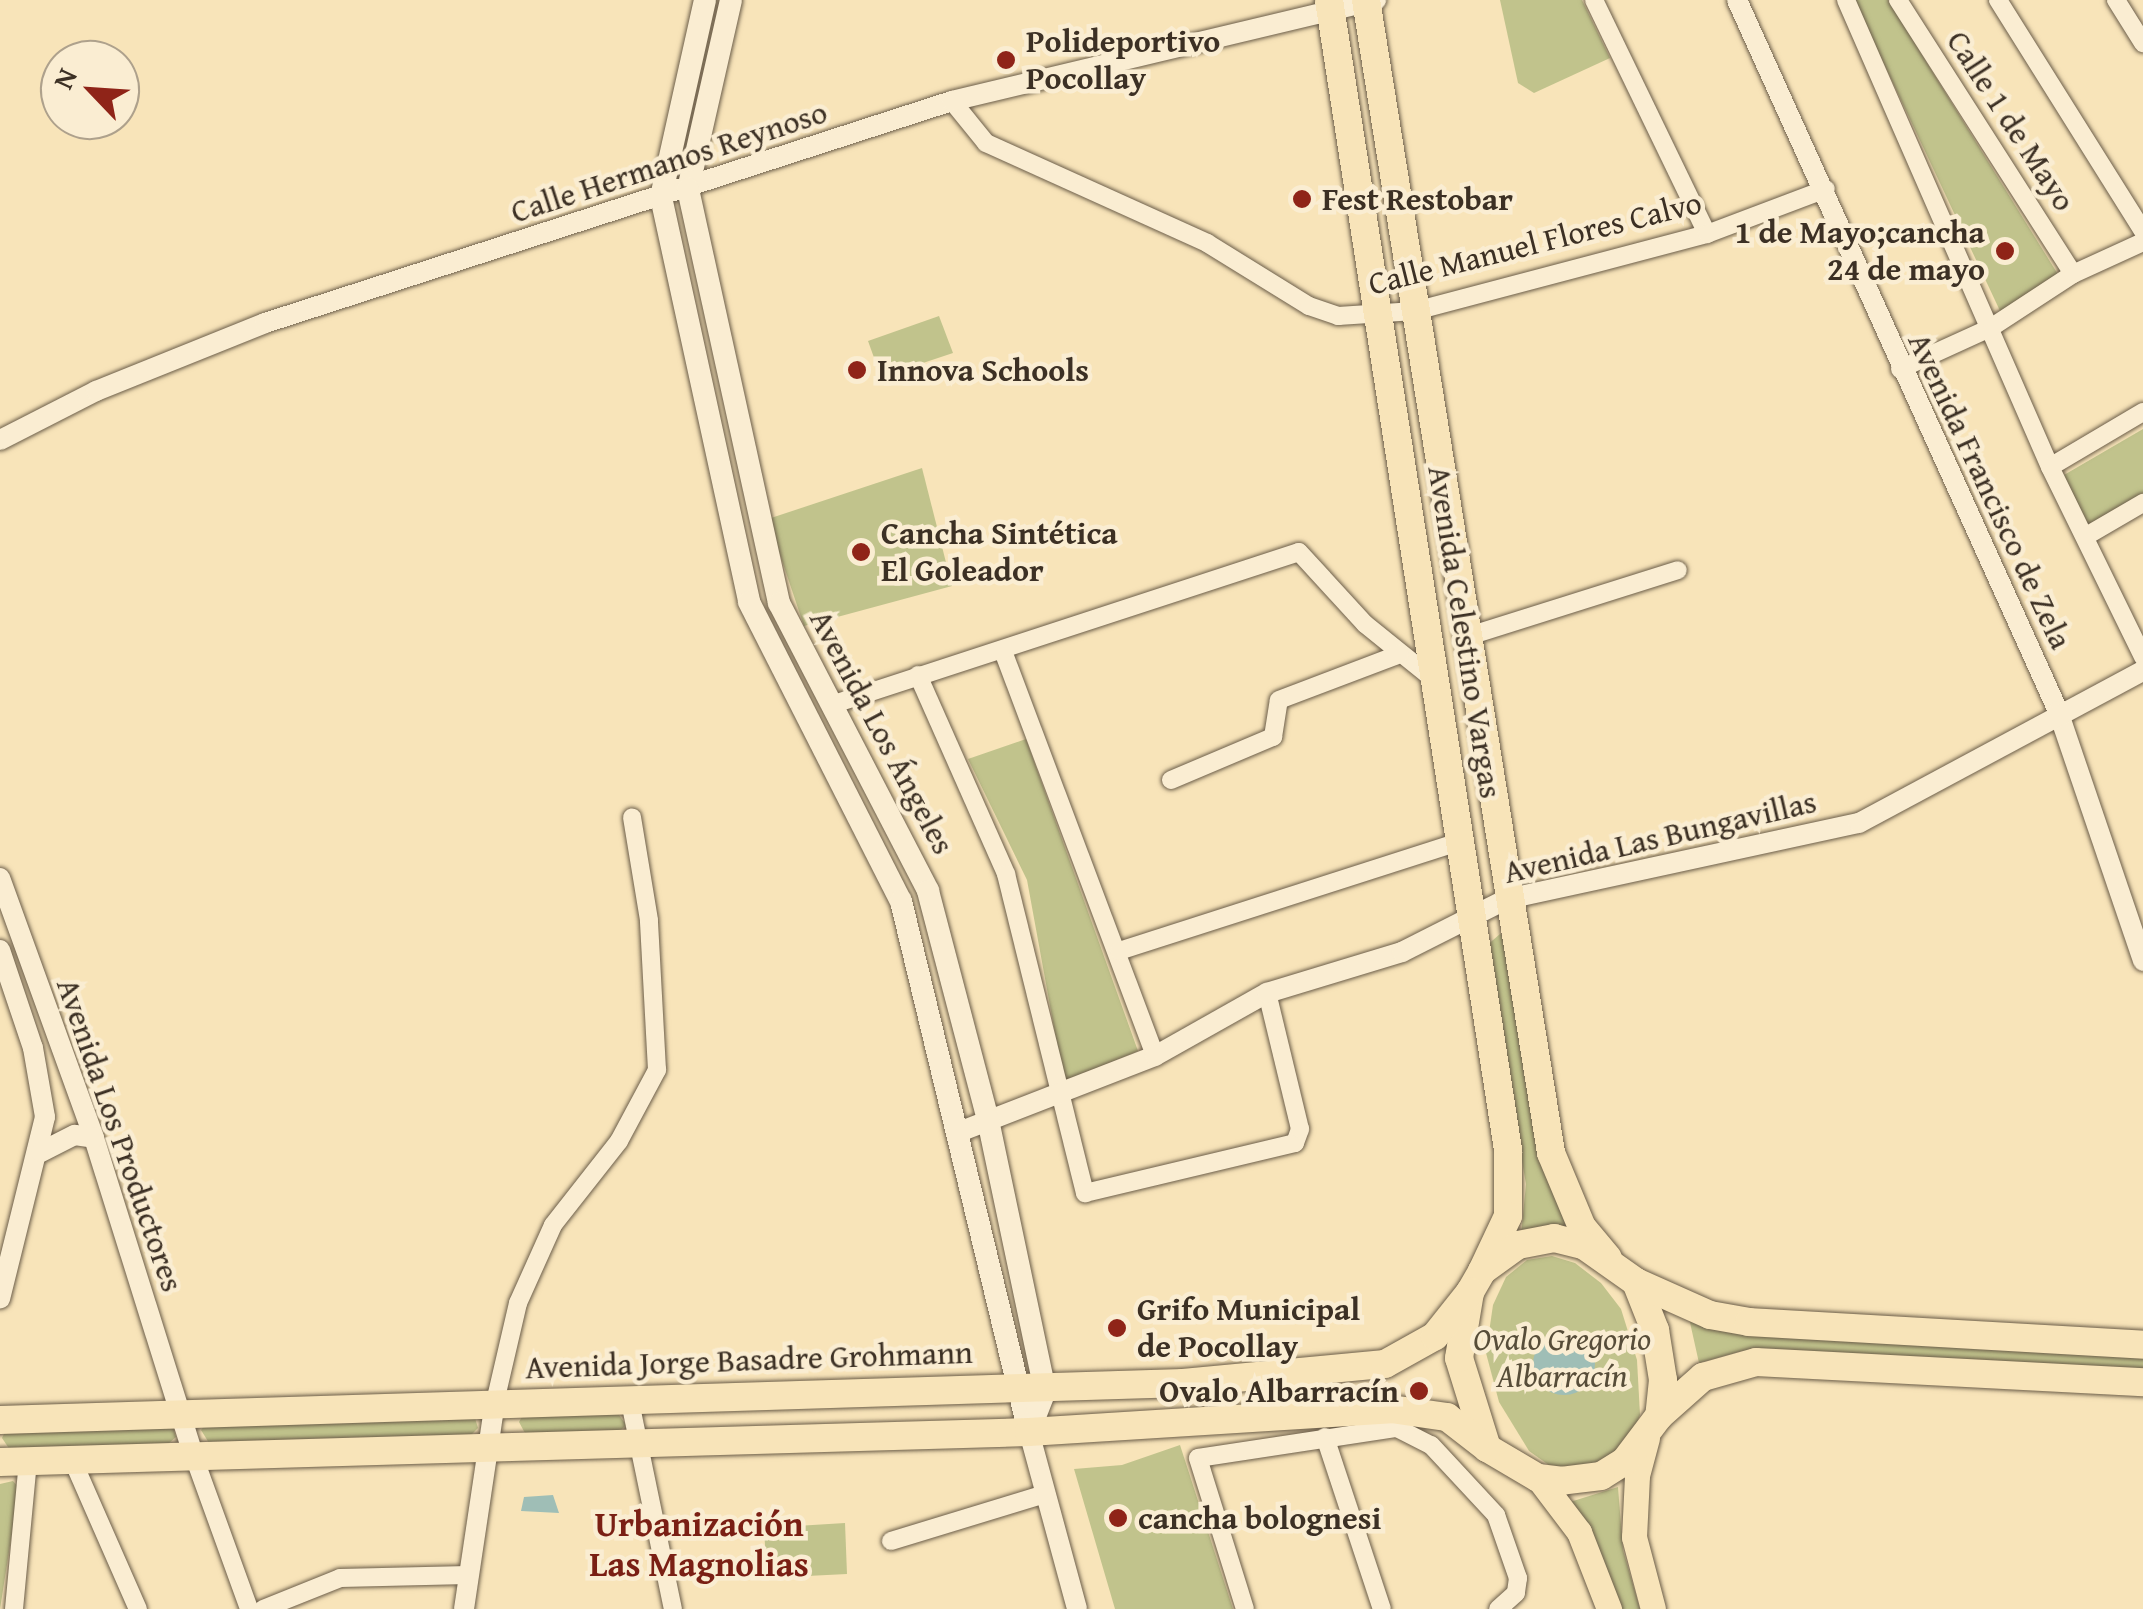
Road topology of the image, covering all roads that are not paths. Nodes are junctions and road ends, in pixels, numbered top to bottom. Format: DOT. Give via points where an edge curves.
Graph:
graph roads {
  1 [pos="705,0"];
  2 [pos="731,0"];
  3 [pos="1594,0"];
  4 [pos="1736,0"];
  5 [pos="1846,0"];
  6 [pos="1898,0"];
  7 [pos="1998,0"];
  8 [pos="2116,0"];
  9 [pos="1369,1"];
  10 [pos="1330,7"];
  11 [pos="2143,43"];
  12 [pos="952,101"];
  13 [pos="688,189"];
  14 [pos="1826,189"];
  15 [pos="661,197"];
  16 [pos="2143,231"];
  17 [pos="1707,234"];
  18 [pos="2143,242"];
  19 [pos="2074,274"];
  20 [pos="1415,311"];
  21 [pos="1380,318"];
  22 [pos="1992,327"];
  23 [pos="1900,369"];
  24 [pos="2143,412"];
  25 [pos="0,440"];
  26 [pos="2050,467"];
  27 [pos="2143,503"];
  28 [pos="2088,535"];
  29 [pos="1678,570"];
  30 [pos="1466,637"];
  31 [pos="795,640"];
  32 [pos="1004,651"];
  33 [pos="772,652"];
  34 [pos="1400,654"];
  35 [pos="2143,657"];
  36 [pos="2143,671"];
  37 [pos="918,675"];
  38 [pos="1438,683"];
  39 [pos="831,705"];
  40 [pos="2058,711"];
  41 [pos="1480,720"];
  42 [pos="1444,728"];
  43 [pos="1171,780"];
  44 [pos="632,817"];
  45 [pos="1462,841"];
  46 [pos="0,878"];
  47 [pos="1507,898"];
  48 [pos="1474,917"];
  49 [pos="0,950"];
  50 [pos="1119,951"];
  51 [pos="2143,961"];
  52 [pos="1268,993"];
  53 [pos="1155,1056"];
  54 [pos="1059,1094"];
  55 [pos="988,1120"];
  56 [pos="960,1132"];
  57 [pos="94,1138"];
  58 [pos="41,1152"];
  59 [pos="1608,1258"];
  60 [pos="1476,1282"];
  61 [pos="1636,1282"];
  62 [pos="0,1299"];
  63 [pos="2143,1345"];
  64 [pos="2143,1382"];
  65 [pos="1183,1383"];
  66 [pos="1016,1388"];
  67 [pos="1045,1390"];
  68 [pos="629,1397"];
  69 [pos="495,1402"];
  70 [pos="180,1413"];
  71 [pos="0,1420"];
  72 [pos="1189,1426"];
  73 [pos="1653,1427"];
  74 [pos="1029,1432"];
  75 [pos="1326,1437"];
  76 [pos="641,1440"];
  77 [pos="487,1443"];
  78 [pos="1487,1448"];
  79 [pos="193,1454"];
  80 [pos="72,1459"];
  81 [pos="14,1462"];
  82 [pos="1538,1478"];
  83 [pos="1045,1494"];
  84 [pos="891,1542"];
  85 [pos="468,1576"];
  86 [pos="15,1600"];
  87 [pos="24,1609"];
  88 [pos="138,1609"];
  89 [pos="249,1609"];
  90 [pos="263,1609"];
  91 [pos="464,1609"];
  92 [pos="672,1609"];
  93 [pos="1077,1609"];
  94 [pos="1245,1609"];
  95 [pos="1382,1609"];
  96 [pos="1498,1609"];
  97 [pos="1608,1609"];
  98 [pos="1653,1609"];
  1 -- 15 [label="main road, Avenida Los Ángeles"];
  2 -- 13 [label="main road, Avenida Los Ángeles"];
  3 -- 17 [label="street"];
  4 -- 14 [label="street, Avenida Francisco de Zela"];
  5 -- 22 [label="street"];
  6 -- 19 [label="street, Calle 1 de Mayo"];
  7 -- 16 [label="street"];
  8 -- 11 [label="street"];
  9 -- 10 [label="street, Calle Hermanos Reynoso"];
  9 -- 20 [label="highway, Avenida Celestino Vargas"];
  10 -- 12 [label="street, Calle Hermanos Reynoso"];
  10 -- 21 [label="highway, Avenida Celestino Vargas"];
  12 -- 13 [label="street, Calle Hermanos Reynoso"];
  12 -- 21 [label="street, Calle Manuel Flores Calvo" via="986,143 1206,242 1318,310"];
  13 -- 15 [label="street, Calle Hermanos Reynoso"];
  13 -- 31 [label="main road, Avenida Los Ángeles" via="779,604"];
  14 -- 17 [label="street, Calle Manuel Flores Calvo"];
  14 -- 23 [label="street, Avenida Francisco de Zela"];
  15 -- 25 [label="street, Calle Hermanos Reynoso" via="265,323 96,392"];
  15 -- 33 [label="main road, Avenida Los Ángeles" via="749,602"];
  17 -- 20 [label="street, Calle Manuel Flores Calvo"];
  18 -- 19 [label="street"];
  19 -- 22 [label="street"];
  20 -- 21 [label="street, Calle Manuel Flores Calvo"];
  20 -- 30 [label="highway, Avenida Celestino Vargas"];
  21 -- 38 [label="highway, Avenida Celestino Vargas"];
  22 -- 23 [label="street"];
  22 -- 26 [label="street"];
  23 -- 40 [label="street, Avenida Francisco de Zela"];
  24 -- 26 [label="street"];
  26 -- 28 [label="street"];
  27 -- 28 [label="street"];
  28 -- 35 [label="street"];
  29 -- 30 [label="street"];
  30 -- 41 [label="highway, Avenida Celestino Vargas"];
  31 -- 33 [label="main road"];
  31 -- 39 [label="main road, Avenida Los Ángeles"];
  32 -- 34 [label="street" via="1299,552"];
  32 -- 37 [label="street"];
  32 -- 50 [label="street"];
  33 -- 56 [label="main road, Avenida Los Ángeles" via="886,863"];
  34 -- 38 [label="street"];
  34 -- 43 [label="street" via="1279,700 1272,737"];
  36 -- 40 [label="street, Avenida Las Bungavillas"];
  37 -- 39 [label="street"];
  37 -- 54 [label="street" via="1006,874"];
  38 -- 42 [label="highway, Avenida Celestino Vargas"];
  39 -- 55 [label="main road, Avenida Los Ángeles" via="928,891"];
  40 -- 47 [label="street, Avenida Las Bungavillas" via="1859,823"];
  40 -- 51 [label="street, Avenida Francisco de Zela"];
  41 -- 42 [label="highway"];
  41 -- 47 [label="highway, Avenida Celestino Vargas"];
  42 -- 45 [label="highway, Avenida Celestino Vargas"];
  44 -- 69 [label="street" via="649,920 658,1070 619,1141 552,1225 518,1303"];
  45 -- 48 [label="highway, Avenida Celestino Vargas"];
  45 -- 50 [label="street"];
  46 -- 57 [label="street, Avenida Los Productores"];
  47 -- 48 [label="street, Avenida Las Bungavillas"];
  47 -- 59 [label="highway, Avenida Celestino Vargas" via="1551,1153 1582,1227"];
  48 -- 52 [label="street, Avenida Las Bungavillas" via="1402,952"];
  48 -- 60 [label="highway, Avenida Celestino Vargas" via="1510,1189 1504,1230"];
  49 -- 58 [label="street, Avenida Los Productores" via="41,1080"];
  50 -- 53 [label="street"];
  52 -- 53 [label="street, Avenida Las Bungavillas"];
  52 -- 54 [label="street" via="1300,1129 1295,1143 1086,1193"];
  53 -- 54 [label="street, Avenida Las Bungavillas"];
  54 -- 55 [label="street, Avenida Las Bungavillas"];
  55 -- 56 [label="street, Avenida Las Bungavillas"];
  55 -- 67 [label="main road, Avenida Los Ángeles"];
  56 -- 66 [label="main road, Avenida Los Ángeles"];
  57 -- 58 [label="street" via="74,1135"];
  57 -- 70 [label="street, Avenida Los Productores"];
  58 -- 62 [label="street, Avenida Los Productores"];
  59 -- 60 [label="highway" via="1554,1238 1518,1245"];
  59 -- 61 [label="highway"];
  60 -- 65 [label="highway, Avenida Jorge Basadre Grohmann" via="1435,1336 1385,1364"];
  60 -- 78 [label="highway" via="1459,1358"];
  61 -- 63 [label="highway" via="1710,1315 1749,1322"];
  61 -- 73 [label="highway" via="1662,1357"];
  64 -- 73 [label="highway" via="1772,1361 1703,1377"];
  65 -- 67 [label="highway, Avenida Jorge Basadre Grohmann"];
  65 -- 72 [label="highway"];
  66 -- 67 [label="highway, Avenida Jorge Basadre Grohmann"];
  66 -- 68 [label="highway, Avenida Jorge Basadre Grohmann"];
  66 -- 74 [label="main road, Avenida Los Ángeles"];
  67 -- 74 [label="main road"];
  68 -- 69 [label="highway, Avenida Jorge Basadre Grohmann"];
  68 -- 76 [label="street"];
  69 -- 70 [label="highway, Avenida Jorge Basadre Grohmann"];
  69 -- 77 [label="street"];
  70 -- 71 [label="highway, Avenida Jorge Basadre Grohmann"];
  70 -- 79 [label="street, Avenida Los Productores"];
  72 -- 74 [label="highway"];
  72 -- 78 [label="highway" via="1391,1409 1447,1417"];
  73 -- 82 [label="highway" via="1602,1476"];
  73 -- 98 [label="main road" via="1637,1476 1634,1537"];
  74 -- 76 [label="highway"];
  74 -- 83 [label="street, Avenida Los Ángeles"];
  75 -- 94 [label="street" via="1206,1452 1198,1467"];
  75 -- 95 [label="street"];
  75 -- 96 [label="street" via="1397,1428 1419,1435 1496,1515 1518,1578 1516,1593"];
  76 -- 77 [label="highway"];
  76 -- 92 [label="street"];
  77 -- 79 [label="highway"];
  77 -- 85 [label="street"];
  78 -- 82 [label="highway"];
  79 -- 80 [label="highway"];
  79 -- 89 [label="street"];
  80 -- 81 [label="highway"];
  80 -- 88 [label="street"];
  81 -- 86 [label="street"];
  82 -- 97 [label="main road" via="1578,1532"];
  83 -- 84 [label="street"];
  83 -- 93 [label="street, Avenida Los Ángeles"];
  85 -- 90 [label="street" via="340,1578"];
  85 -- 91 [label="street"];
  86 -- 87 [label="street"];
}
